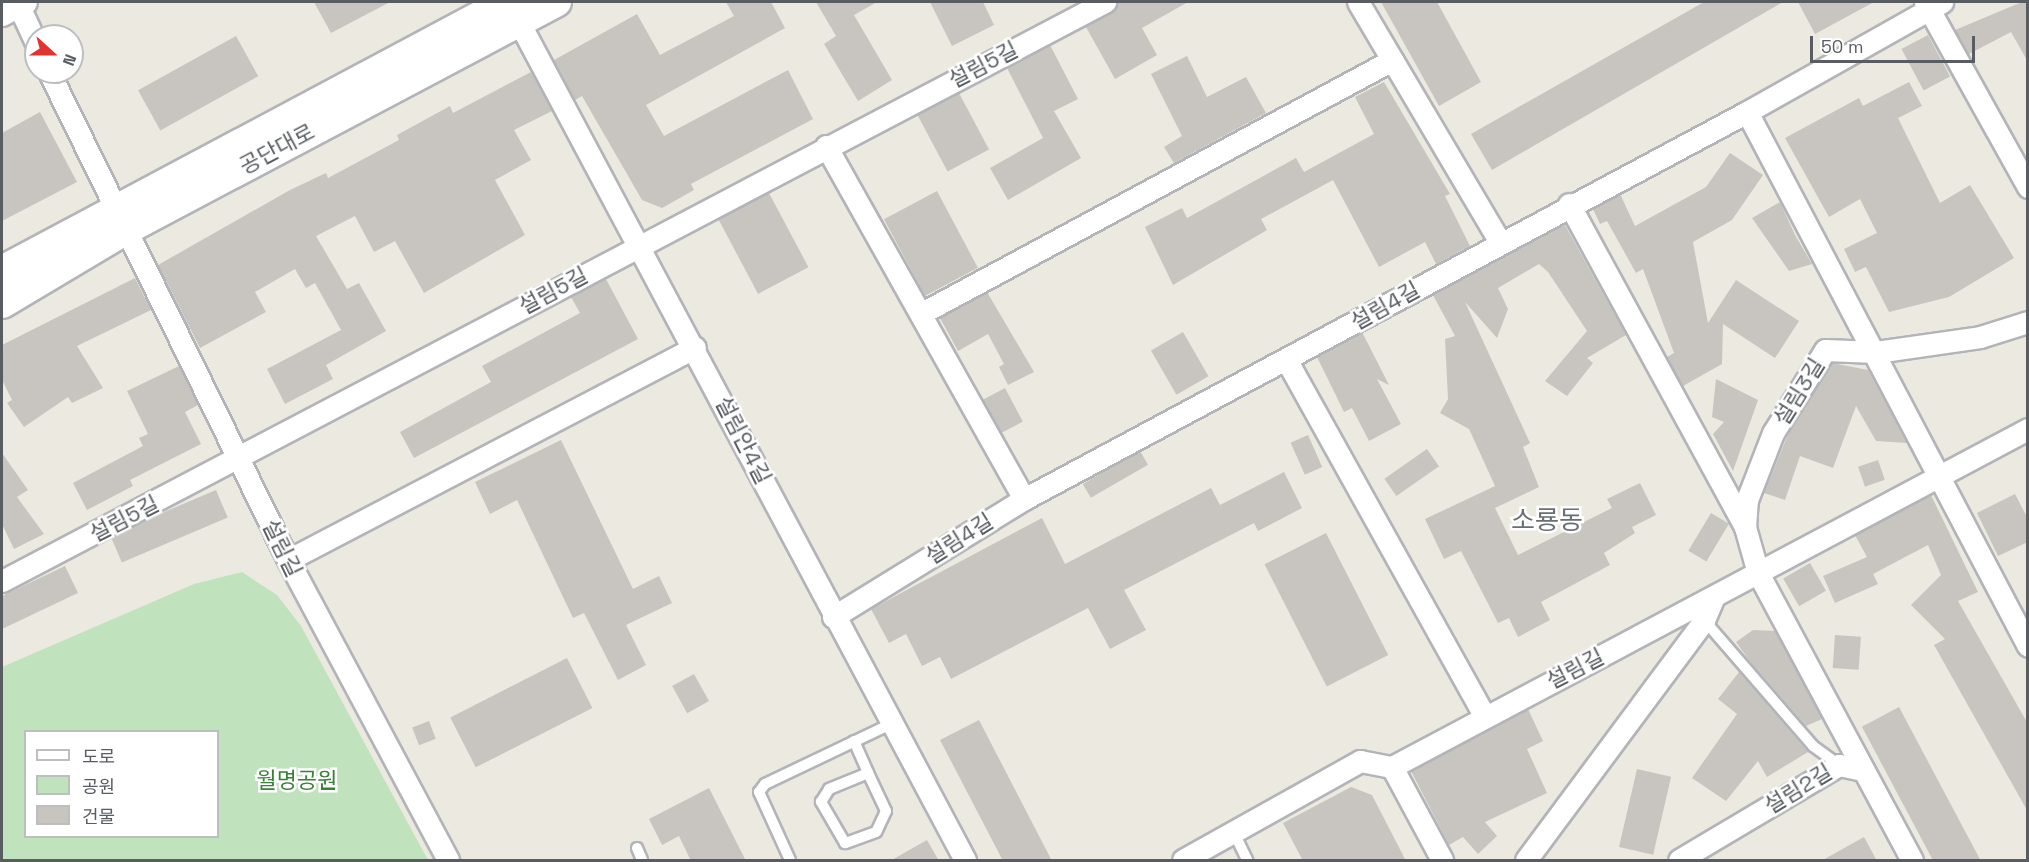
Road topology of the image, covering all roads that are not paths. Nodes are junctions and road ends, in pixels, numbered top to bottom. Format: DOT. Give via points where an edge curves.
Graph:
graph roads {
  1 [pos="556,2"];
  2 [pos="1105,2"];
  3 [pos="1358,2"];
  4 [pos="1932,4"];
  5 [pos="16,6"];
  6 [pos="511,8"];
  7 [pos="26,24"];
  8 [pos="1392,60"];
  9 [pos="55,84"];
  10 [pos="1747,112"];
  11 [pos="826,146"];
  12 [pos="2028,187"];
  13 [pos="1569,204"];
  14 [pos="118,221"];
  15 [pos="1500,242"];
  16 [pos="640,244"];
  17 [pos="2,271"];
  18 [pos="2,303"];
  19 [pos="922,313"];
  20 [pos="2028,322"];
  21 [pos="695,346"];
  22 [pos="1876,352"];
  23 [pos="1287,361"];
  24 [pos="2028,429"];
  25 [pos="240,460"];
  26 [pos="1942,477"];
  27 [pos="1024,499"];
  28 [pos="1745,527"];
  29 [pos="288,560"];
  30 [pos="1758,573"];
  31 [pos="2,581"];
  32 [pos="1713,599"];
  33 [pos="833,617"];
  34 [pos="1704,620"];
  35 [pos="2028,646"];
  36 [pos="1484,715"];
  37 [pos="891,724"];
  38 [pos="854,741"];
  39 [pos="1839,765"];
  40 [pos="1392,766"];
  41 [pos="1862,770"];
  42 [pos="868,772"];
  43 [pos="1235,836"];
  44 [pos="637,848"];
  45 [pos="448,861"];
  46 [pos="642,861"];
  47 [pos="790,861"];
  48 [pos="965,861"];
  49 [pos="1183,861"];
  50 [pos="1247,861"];
  51 [pos="1442,861"];
  52 [pos="1526,861"];
  53 [pos="1679,861"];
  54 [pos="1912,861"];
  1 -- 6 [label="street, 공단대로"];
  2 -- 11 [label="street, 설림5길"];
  3 -- 8 [label="street"];
  4 -- 10 [label="street, 설림4길"];
  4 -- 12 [label="street"];
  5 -- 7 [label="street"];
  6 -- 14 [label="street, 공단대로"];
  6 -- 16 [label="street, 설림안4길"];
  8 -- 15 [label="street"];
  8 -- 19 [label="street"];
  9 -- 14 [label="street, 설림길"];
  10 -- 13 [label="street, 설림4길"];
  10 -- 22 [label="street"];
  11 -- 16 [label="street, 설림5길"];
  11 -- 19 [label="street"];
  13 -- 15 [label="street, 설림4길"];
  13 -- 28 [label="street"];
  14 -- 17 [label="street, 공단대로"];
  14 -- 18 [label="street, 공단대로"];
  14 -- 25 [label="street, 설림길"];
  15 -- 23 [label="street, 설림4길"];
  16 -- 21 [label="street, 설림안4길"];
  16 -- 25 [label="street, 설림5길"];
  19 -- 27 [label="street"];
  20 -- 22 [label="street, 설림3길" via="1980,337"];
  21 -- 29 [label="street"];
  21 -- 33 [label="street, 설림안4길"];
  22 -- 26 [label="street"];
  22 -- 28 [label="street, 설림3길" via="1825,350 1773,433 1747,501"];
  23 -- 27 [label="street, 설림4길"];
  23 -- 36 [label="street"];
  24 -- 26 [label="street, 설림길"];
  25 -- 29 [label="street, 설림길"];
  25 -- 31 [label="street, 설림5길"];
  26 -- 30 [label="street, 설림길"];
  26 -- 35 [label="street"];
  27 -- 33 [label="street, 설림4길"];
  28 -- 30 [label="street"];
  29 -- 45 [label="street, 설림길"];
  30 -- 32 [label="street, 설림길"];
  30 -- 41 [label="street"];
  32 -- 34 [label="street"];
  32 -- 36 [label="street, 설림길"];
  33 -- 37 [label="street, 설림안4길"];
  34 -- 39 [label="lane" via="1813,746"];
  34 -- 52 [label="street"];
  36 -- 40 [label="street, 설림길"];
  37 -- 38 [label="lane"];
  37 -- 48 [label="street, 설림안4길"];
  38 -- 42 [label="lane"];
  38 -- 47 [label="lane" via="765,784 759,792"];
  39 -- 41 [label="street, 설림2길"];
  39 -- 53 [label="street, 설림2길"];
  40 -- 43 [label="street" via="1360,761"];
  40 -- 51 [label="street"];
  41 -- 54 [label="street, 설림2길"];
  42 -- 42 [label="lane" via="886,812 884,821 876,832 844,843 821,802 829,789"];
  43 -- 49 [label="street"];
  43 -- 50 [label="lane"];
  44 -- 46 [label="lane"];
}
